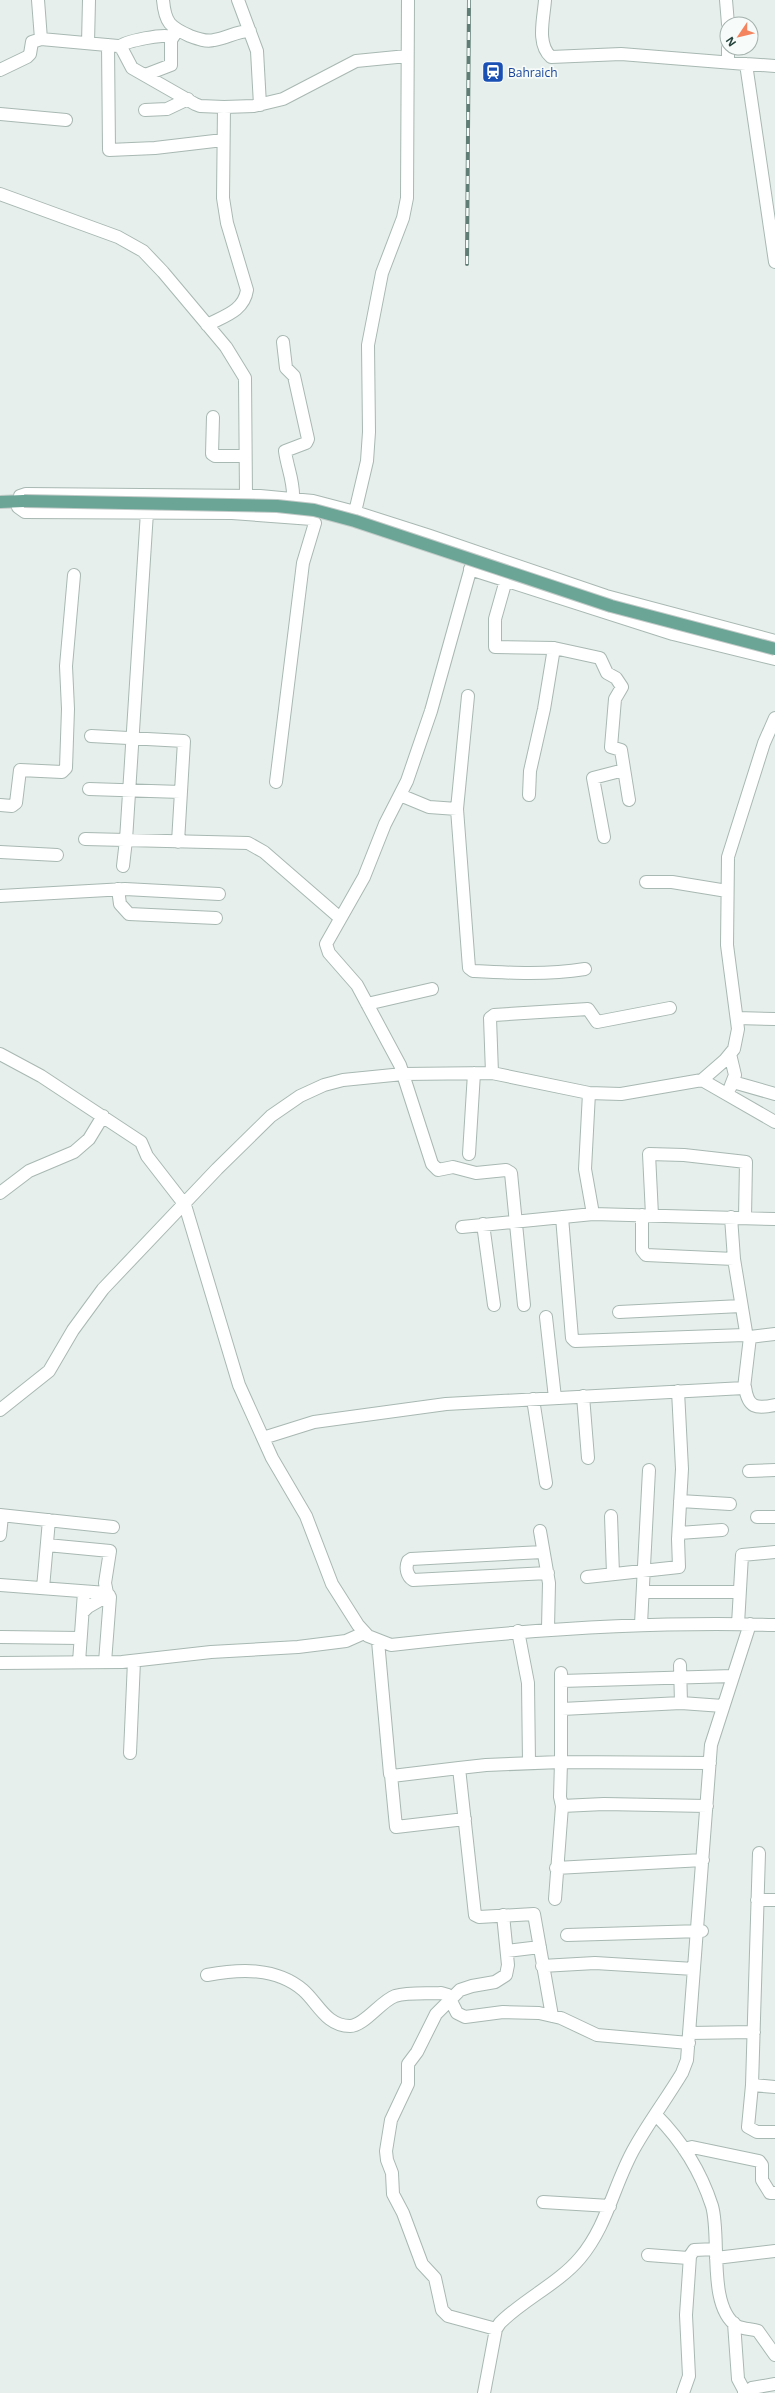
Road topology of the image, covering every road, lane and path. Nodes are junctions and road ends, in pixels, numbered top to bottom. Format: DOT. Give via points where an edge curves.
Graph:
graph roads {
  1 [pos="38,0"];
  2 [pos="89,0"];
  3 [pos="163,0"];
  4 [pos="238,0"];
  5 [pos="408,0"];
  6 [pos="544,0"];
  7 [pos="726,0"];
  8 [pos="727,16"];
  9 [pos="250,31"];
  10 [pos="174,34"];
  11 [pos="41,39"];
  12 [pos="88,43"];
  13 [pos="113,46"];
  14 [pos="408,56"];
  15 [pos="728,56"];
  16 [pos="728,62"];
  17 [pos="746,64"];
  18 [pos="775,66"];
  19 [pos="0,70"];
  20 [pos="145,75"];
  21 [pos="188,99"];
  22 [pos="260,105"];
  23 [pos="224,107"];
  24 [pos="145,110"];
  25 [pos="0,114"];
  26 [pos="66,120"];
  27 [pos="224,140"];
  28 [pos="0,194"];
  29 [pos="771,207"];
  30 [pos="775,262"];
  31 [pos="207,324"];
  32 [pos="283,342"];
  33 [pos="213,417"];
  34 [pos="246,456"];
  35 [pos="246,496"];
  36 [pos="293,498"];
  37 [pos="21,501"];
  38 [pos="0,502"];
  39 [pos="148,512"];
  40 [pos="355,512"];
  41 [pos="475,553"];
  42 [pos="470,569"];
  43 [pos="74,575"];
  44 [pos="506,580"];
  45 [pos="775,640"];
  46 [pos="554,648"];
  47 [pos="775,649"];
  48 [pos="775,659"];
  49 [pos="468,696"];
  50 [pos="775,718"];
  51 [pos="91,736"];
  52 [pos="133,737"];
  53 [pos="624,770"];
  54 [pos="276,782"];
  55 [pos="89,789"];
  56 [pos="129,792"];
  57 [pos="181,792"];
  58 [pos="400,795"];
  59 [pos="529,795"];
  60 [pos="629,800"];
  61 [pos="0,806"];
  62 [pos="457,809"];
  63 [pos="604,837"];
  64 [pos="85,839"];
  65 [pos="126,840"];
  66 [pos="178,842"];
  67 [pos="0,852"];
  68 [pos="57,855"];
  69 [pos="122,866"];
  70 [pos="646,882"];
  71 [pos="118,889"];
  72 [pos="727,891"];
  73 [pos="219,894"];
  74 [pos="0,896"];
  75 [pos="216,918"];
  76 [pos="340,918"];
  77 [pos="585,969"];
  78 [pos="432,989"];
  79 [pos="367,1004"];
  80 [pos="670,1008"];
  81 [pos="737,1018"];
  82 [pos="775,1019"];
  83 [pos="0,1054"];
  84 [pos="730,1054"];
  85 [pos="492,1072"];
  86 [pos="474,1073"];
  87 [pos="403,1074"];
  88 [pos="702,1080"];
  89 [pos="733,1082"];
  90 [pos="589,1093"];
  91 [pos="725,1093"];
  92 [pos="775,1094"];
  93 [pos="745,1105"];
  94 [pos="103,1116"];
  95 [pos="775,1122"];
  96 [pos="469,1154"];
  97 [pos="0,1193"];
  98 [pos="185,1204"];
  99 [pos="593,1214"];
  100 [pos="647,1215"];
  101 [pos="562,1217"];
  102 [pos="731,1217"];
  103 [pos="745,1217"];
  104 [pos="775,1219"];
  105 [pos="515,1222"];
  106 [pos="483,1224"];
  107 [pos="462,1227"];
  108 [pos="734,1259"];
  109 [pos="524,1305"];
  110 [pos="494,1306"];
  111 [pos="741,1306"];
  112 [pos="619,1312"];
  113 [pos="546,1317"];
  114 [pos="775,1334"];
  115 [pos="747,1336"];
  116 [pos="745,1387"];
  117 [pos="678,1391"];
  118 [pos="583,1396"];
  119 [pos="555,1398"];
  120 [pos="533,1399"];
  121 [pos="775,1405"];
  122 [pos="0,1410"];
  123 [pos="263,1438"];
  124 [pos="588,1458"];
  125 [pos="649,1470"];
  126 [pos="775,1470"];
  127 [pos="749,1471"];
  128 [pos="546,1483"];
  129 [pos="680,1501"];
  130 [pos="730,1504"];
  131 [pos="1,1515"];
  132 [pos="611,1516"];
  133 [pos="757,1517"];
  134 [pos="775,1517"];
  135 [pos="49,1520"];
  136 [pos="114,1527"];
  137 [pos="722,1530"];
  138 [pos="540,1531"];
  139 [pos="679,1533"];
  140 [pos="0,1535"];
  141 [pos="47,1545"];
  142 [pos="543,1552"];
  143 [pos="775,1552"];
  144 [pos="645,1571"];
  145 [pos="548,1573"];
  146 [pos="613,1574"];
  147 [pos="587,1577"];
  148 [pos="0,1585"];
  149 [pos="43,1588"];
  150 [pos="84,1592"];
  151 [pos="644,1592"];
  152 [pos="739,1592"];
  153 [pos="108,1594"];
  154 [pos="82,1612"];
  155 [pos="641,1624"];
  156 [pos="738,1624"];
  157 [pos="750,1624"];
  158 [pos="775,1625"];
  159 [pos="548,1628"];
  160 [pos="518,1631"];
  161 [pos="364,1633"];
  162 [pos="0,1637"];
  163 [pos="80,1638"];
  164 [pos="378,1641"];
  165 [pos="134,1661"];
  166 [pos="79,1662"];
  167 [pos="105,1662"];
  168 [pos="0,1663"];
  169 [pos="680,1664"];
  170 [pos="733,1676"];
  171 [pos="680,1678"];
  172 [pos="681,1703"];
  173 [pos="723,1706"];
  174 [pos="562,1708"];
  175 [pos="130,1753"];
  176 [pos="561,1762"];
  177 [pos="529,1763"];
  178 [pos="710,1763"];
  179 [pos="459,1768"];
  180 [pos="391,1775"];
  181 [pos="562,1806"];
  182 [pos="707,1806"];
  183 [pos="465,1820"];
  184 [pos="759,1853"];
  185 [pos="703,1860"];
  186 [pos="556,1868"];
  187 [pos="555,1899"];
  188 [pos="757,1900"];
  189 [pos="775,1900"];
  190 [pos="503,1914"];
  191 [pos="700,1931"];
  192 [pos="567,1935"];
  193 [pos="540,1947"];
  194 [pos="507,1951"];
  195 [pos="542,1966"];
  196 [pos="694,1969"];
  197 [pos="207,1975"];
  198 [pos="450,1998"];
  199 [pos="552,2016"];
  200 [pos="754,2032"];
  201 [pos="689,2038"];
  202 [pos="752,2085"];
  203 [pos="775,2087"];
  204 [pos="656,2115"];
  205 [pos="775,2132"];
  206 [pos="684,2149"];
  207 [pos="775,2193"];
  208 [pos="543,2202"];
  209 [pos="610,2206"];
  210 [pos="775,2251"];
  211 [pos="716,2253"];
  212 [pos="648,2255"];
  213 [pos="690,2256"];
  214 [pos="734,2323"];
  215 [pos="496,2329"];
  216 [pos="775,2356"];
  217 [pos="775,2384"];
  218 [pos="742,2391"];
  219 [pos="484,2393"];
  220 [pos="683,2393"];
  1 -- 11 [label="street"];
  2 -- 12 [label="street"];
  3 -- 10 [label="street" via="166,18"];
  4 -- 9 [label="street"];
  5 -- 14 [label="street"];
  6 -- 16 [label="street" via="542,39 543,47 551,57 621,54"];
  7 -- 8 [label="street"];
  9 -- 10 [label="street" via="208,41"];
  9 -- 22 [label="street" via="260,63"];
  10 -- 13 [label="street"];
  10 -- 20 [label="street" via="171,65"];
  11 -- 12 [label="street"];
  11 -- 19 [label="street" via="32,42 27,57"];
  12 -- 13 [label="street"];
  13 -- 20 [label="street" via="130,66"];
  13 -- 27 [label="street" via="109,150"];
  14 -- 22 [label="street" via="356,61 295,94"];
  14 -- 40 [label="street" via="405,209 382,273 368,345 370,432 367,461"];
  15 -- 16 [label="street"];
  16 -- 17 [label="street"];
  17 -- 18 [label="street"];
  17 -- 29 [label="street"];
  20 -- 21 [label="street"];
  21 -- 23 [label="street" via="200,106"];
  21 -- 24 [label="street" via="167,109"];
  22 -- 23 [label="street"];
  23 -- 27 [label="street"];
  25 -- 26 [label="street"];
  27 -- 31 [label="street" via="222,198 247,290 246,298 238,309"];
  28 -- 31 [label="street" via="118,237 143,251"];
  29 -- 30 [label="street"];
  31 -- 34 [label="street" via="226,347 245,378"];
  32 -- 36 [label="street" via="286,368 294,376 308,439 306,443 285,451 287,467 294,486"];
  33 -- 34 [label="street" via="212,454"];
  34 -- 35 [label="street"];
  35 -- 36 [label="street"];
  35 -- 37 [label="street" via="26,494 20,496"];
  36 -- 40 [label="street"];
  37 -- 38 [label="main road"];
  37 -- 39 [label="street" via="19,510 25,512"];
  37 -- 47 [label="main road, bridge" via="277,506 314,510 355,521 611,606"];
  39 -- 52 [label="street"];
  39 -- 54 [label="street" via="232,513 310,518 315,523 303,562"];
  40 -- 41 [label="street"];
  41 -- 42 [label="street"];
  41 -- 45 [label="street" via="606,596"];
  42 -- 44 [label="street"];
  42 -- 58 [label="street" via="431,711"];
  43 -- 61 [label="street" via="66,666 66,768 62,772 20,770 16,803 12,806"];
  44 -- 46 [label="street" via="496,614 495,647"];
  44 -- 48 [label="street" via="673,634"];
  46 -- 53 [label="street" via="600,658 607,673 622,686 615,699 611,746 621,750"];
  46 -- 59 [label="street" via="544,710 530,771"];
  49 -- 62 [label="street"];
  50 -- 72 [label="street" via="764,743 728,857"];
  51 -- 52 [label="street"];
  52 -- 56 [label="street"];
  52 -- 57 [label="street" via="184,741"];
  53 -- 60 [label="street"];
  53 -- 63 [label="street" via="593,778"];
  55 -- 56 [label="street"];
  56 -- 57 [label="street"];
  56 -- 65 [label="street"];
  57 -- 66 [label="street"];
  58 -- 62 [label="street" via="429,807"];
  58 -- 76 [label="street" via="384,824 364,877"];
  62 -- 77 [label="street" via="470,969 533,973"];
  64 -- 65 [label="street"];
  65 -- 66 [label="street"];
  65 -- 69 [label="street"];
  66 -- 76 [label="street" via="248,843 255,846"];
  67 -- 68 [label="street"];
  70 -- 72 [label="street" via="672,882"];
  71 -- 73 [label="street"];
  71 -- 74 [label="street"];
  71 -- 75 [label="street" via="120,904 129,914"];
  72 -- 81 [label="street" via="727,945"];
  76 -- 79 [label="street" via="327,940 327,948 350,974"];
  78 -- 79 [label="street"];
  79 -- 87 [label="street"];
  80 -- 85 [label="street" via="597,1022 588,1009 494,1015 490,1018"];
  81 -- 82 [label="street"];
  81 -- 84 [label="street" via="738,1029 734,1049"];
  83 -- 94 [label="street" via="41,1076"];
  84 -- 88 [label="street"];
  84 -- 89 [label="street" via="734,1067"];
  85 -- 86 [label="street"];
  85 -- 90 [label="street"];
  86 -- 87 [label="street"];
  86 -- 96 [label="street"];
  87 -- 98 [label="street" via="343,1080 300,1096 271,1116 216,1169"];
  87 -- 105 [label="street" via="432,1164 438,1170 452,1167 476,1173 509,1171"];
  88 -- 90 [label="street" via="621,1094"];
  88 -- 91 [label="street"];
  89 -- 91 [label="street"];
  89 -- 92 [label="street"];
  89 -- 93 [label="street"];
  90 -- 99 [label="street" via="585,1169"];
  91 -- 93 [label="street"];
  93 -- 95 [label="street"];
  94 -- 97 [label="street" via="89,1139 74,1152 29,1171"];
  94 -- 98 [label="street" via="141,1142 147,1156"];
  98 -- 122 [label="street" via="93,1301 49,1371"];
  98 -- 123 [label="street" via="239,1385"];
  99 -- 100 [label="street"];
  99 -- 101 [label="street"];
  100 -- 102 [label="street"];
  100 -- 103 [label="street" via="650,1154 746,1162"];
  100 -- 108 [label="street" via="642,1250 646,1255"];
  101 -- 105 [label="street"];
  101 -- 115 [label="street" via="574,1341"];
  102 -- 103 [label="street"];
  102 -- 108 [label="street"];
  103 -- 104 [label="street"];
  105 -- 106 [label="street"];
  105 -- 109 [label="street"];
  106 -- 107 [label="street"];
  106 -- 110 [label="street"];
  108 -- 111 [label="street"];
  111 -- 112 [label="street"];
  111 -- 115 [label="street"];
  113 -- 119 [label="street"];
  114 -- 115 [label="street"];
  115 -- 116 [label="street"];
  116 -- 117 [label="street"];
  116 -- 121 [label="street" via="746,1398 754,1406"];
  117 -- 118 [label="street"];
  117 -- 129 [label="street" via="682,1469"];
  118 -- 119 [label="street"];
  118 -- 124 [label="street"];
  119 -- 120 [label="street"];
  120 -- 123 [label="street" via="446,1404 328,1420"];
  120 -- 128 [label="street"];
  123 -- 161 [label="street" via="306,1516 332,1584"];
  125 -- 144 [label="street"];
  126 -- 127 [label="street"];
  129 -- 130 [label="street"];
  129 -- 139 [label="street"];
  131 -- 135 [label="street"];
  131 -- 140 [label="street"];
  132 -- 146 [label="street"];
  133 -- 134 [label="street"];
  135 -- 136 [label="street"];
  135 -- 141 [label="street"];
  137 -- 139 [label="street"];
  138 -- 142 [label="street"];
  139 -- 144 [label="street" via="680,1567"];
  141 -- 149 [label="street"];
  141 -- 153 [label="street" via="110,1551 105,1583"];
  142 -- 145 [label="street"];
  142 -- 145 [label="street" via="411,1558 406,1569 413,1580"];
  143 -- 152 [label="street" via="742,1555"];
  144 -- 146 [label="street"];
  144 -- 151 [label="street"];
  145 -- 159 [label="street"];
  146 -- 147 [label="street"];
  148 -- 149 [label="street"];
  149 -- 150 [label="street"];
  150 -- 153 [label="street"];
  150 -- 154 [label="street"];
  151 -- 152 [label="street"];
  151 -- 155 [label="street"];
  152 -- 156 [label="street"];
  153 -- 154 [label="street"];
  153 -- 167 [label="street"];
  154 -- 163 [label="street"];
  155 -- 156 [label="street"];
  155 -- 159 [label="street"];
  156 -- 157 [label="street"];
  157 -- 158 [label="street"];
  157 -- 170 [label="street"];
  159 -- 160 [label="street"];
  160 -- 164 [label="street" via="392,1645"];
  160 -- 177 [label="street" via="528,1683"];
  161 -- 164 [label="street"];
  161 -- 165 [label="street" via="346,1641 324,1644 211,1652"];
  162 -- 163 [label="street"];
  163 -- 166 [label="street"];
  164 -- 180 [label="street"];
  165 -- 167 [label="street"];
  165 -- 175 [label="street"];
  166 -- 167 [label="street"];
  166 -- 168 [label="street"];
  169 -- 171 [label="street"];
  170 -- 171 [label="street"];
  170 -- 173 [label="street"];
  171 -- 172 [label="street"];
  171 -- 174 [label="street" via="561,1677"];
  172 -- 173 [label="street"];
  172 -- 174 [label="street"];
  173 -- 178 [label="street" via="712,1745"];
  174 -- 176 [label="street"];
  176 -- 177 [label="street"];
  176 -- 178 [label="street"];
  176 -- 181 [label="street"];
  177 -- 179 [label="street"];
  178 -- 182 [label="street"];
  179 -- 180 [label="street"];
  179 -- 183 [label="street"];
  180 -- 183 [label="street" via="396,1827"];
  181 -- 182 [label="street"];
  181 -- 186 [label="street"];
  182 -- 185 [label="street"];
  183 -- 190 [label="street" via="474,1915 479,1917"];
  184 -- 188 [label="street"];
  185 -- 186 [label="street"];
  185 -- 191 [label="street"];
  186 -- 187 [label="street"];
  188 -- 189 [label="street"];
  188 -- 200 [label="street"];
  190 -- 193 [label="street" via="534,1914"];
  190 -- 194 [label="street"];
  191 -- 192 [label="street"];
  191 -- 196 [label="street"];
  193 -- 194 [label="street"];
  193 -- 195 [label="street"];
  194 -- 198 [label="street" via="508,1970 503,1978 465,1988"];
  195 -- 196 [label="street" via="595,1963"];
  195 -- 199 [label="street"];
  196 -- 201 [label="street"];
  197 -- 198 [label="street" via="232,1971 274,1974 304,1991 329,2019 349,2026 357,2024 396,1996 441,1993"];
  198 -- 199 [label="street" via="457,2013 465,2017 509,2012"];
  198 -- 215 [label="street" via="436,2014 408,2064 408,2084 389,2126 386,2157 392,2173 392,2193 403,2213 422,2264 435,2278 442,2310 448,2316"];
  199 -- 201 [label="street" via="597,2035"];
  200 -- 201 [label="street"];
  200 -- 202 [label="street"];
  201 -- 204 [label="street" via="687,2060 682,2073"];
  202 -- 203 [label="street"];
  202 -- 205 [label="street" via="748,2127 757,2132"];
  204 -- 206 [label="street"];
  204 -- 209 [label="street" via="634,2147"];
  206 -- 207 [label="street" via="692,2147 759,2161 762,2165 763,2184 770,2193"];
  206 -- 211 [label="street" via="712,2206"];
  208 -- 209 [label="street"];
  209 -- 215 [label="street" via="603,2224 579,2259 510,2313"];
  210 -- 211 [label="street"];
  211 -- 213 [label="street" via="694,2250"];
  211 -- 214 [label="street" via="722,2302"];
  212 -- 213 [label="street" via="688,2258"];
  213 -- 220 [label="street" via="686,2315 688,2376"];
  214 -- 216 [label="street" via="758,2331"];
  214 -- 218 [label="street"];
  215 -- 219 [label="street"];
  217 -- 218 [label="street"];
}
